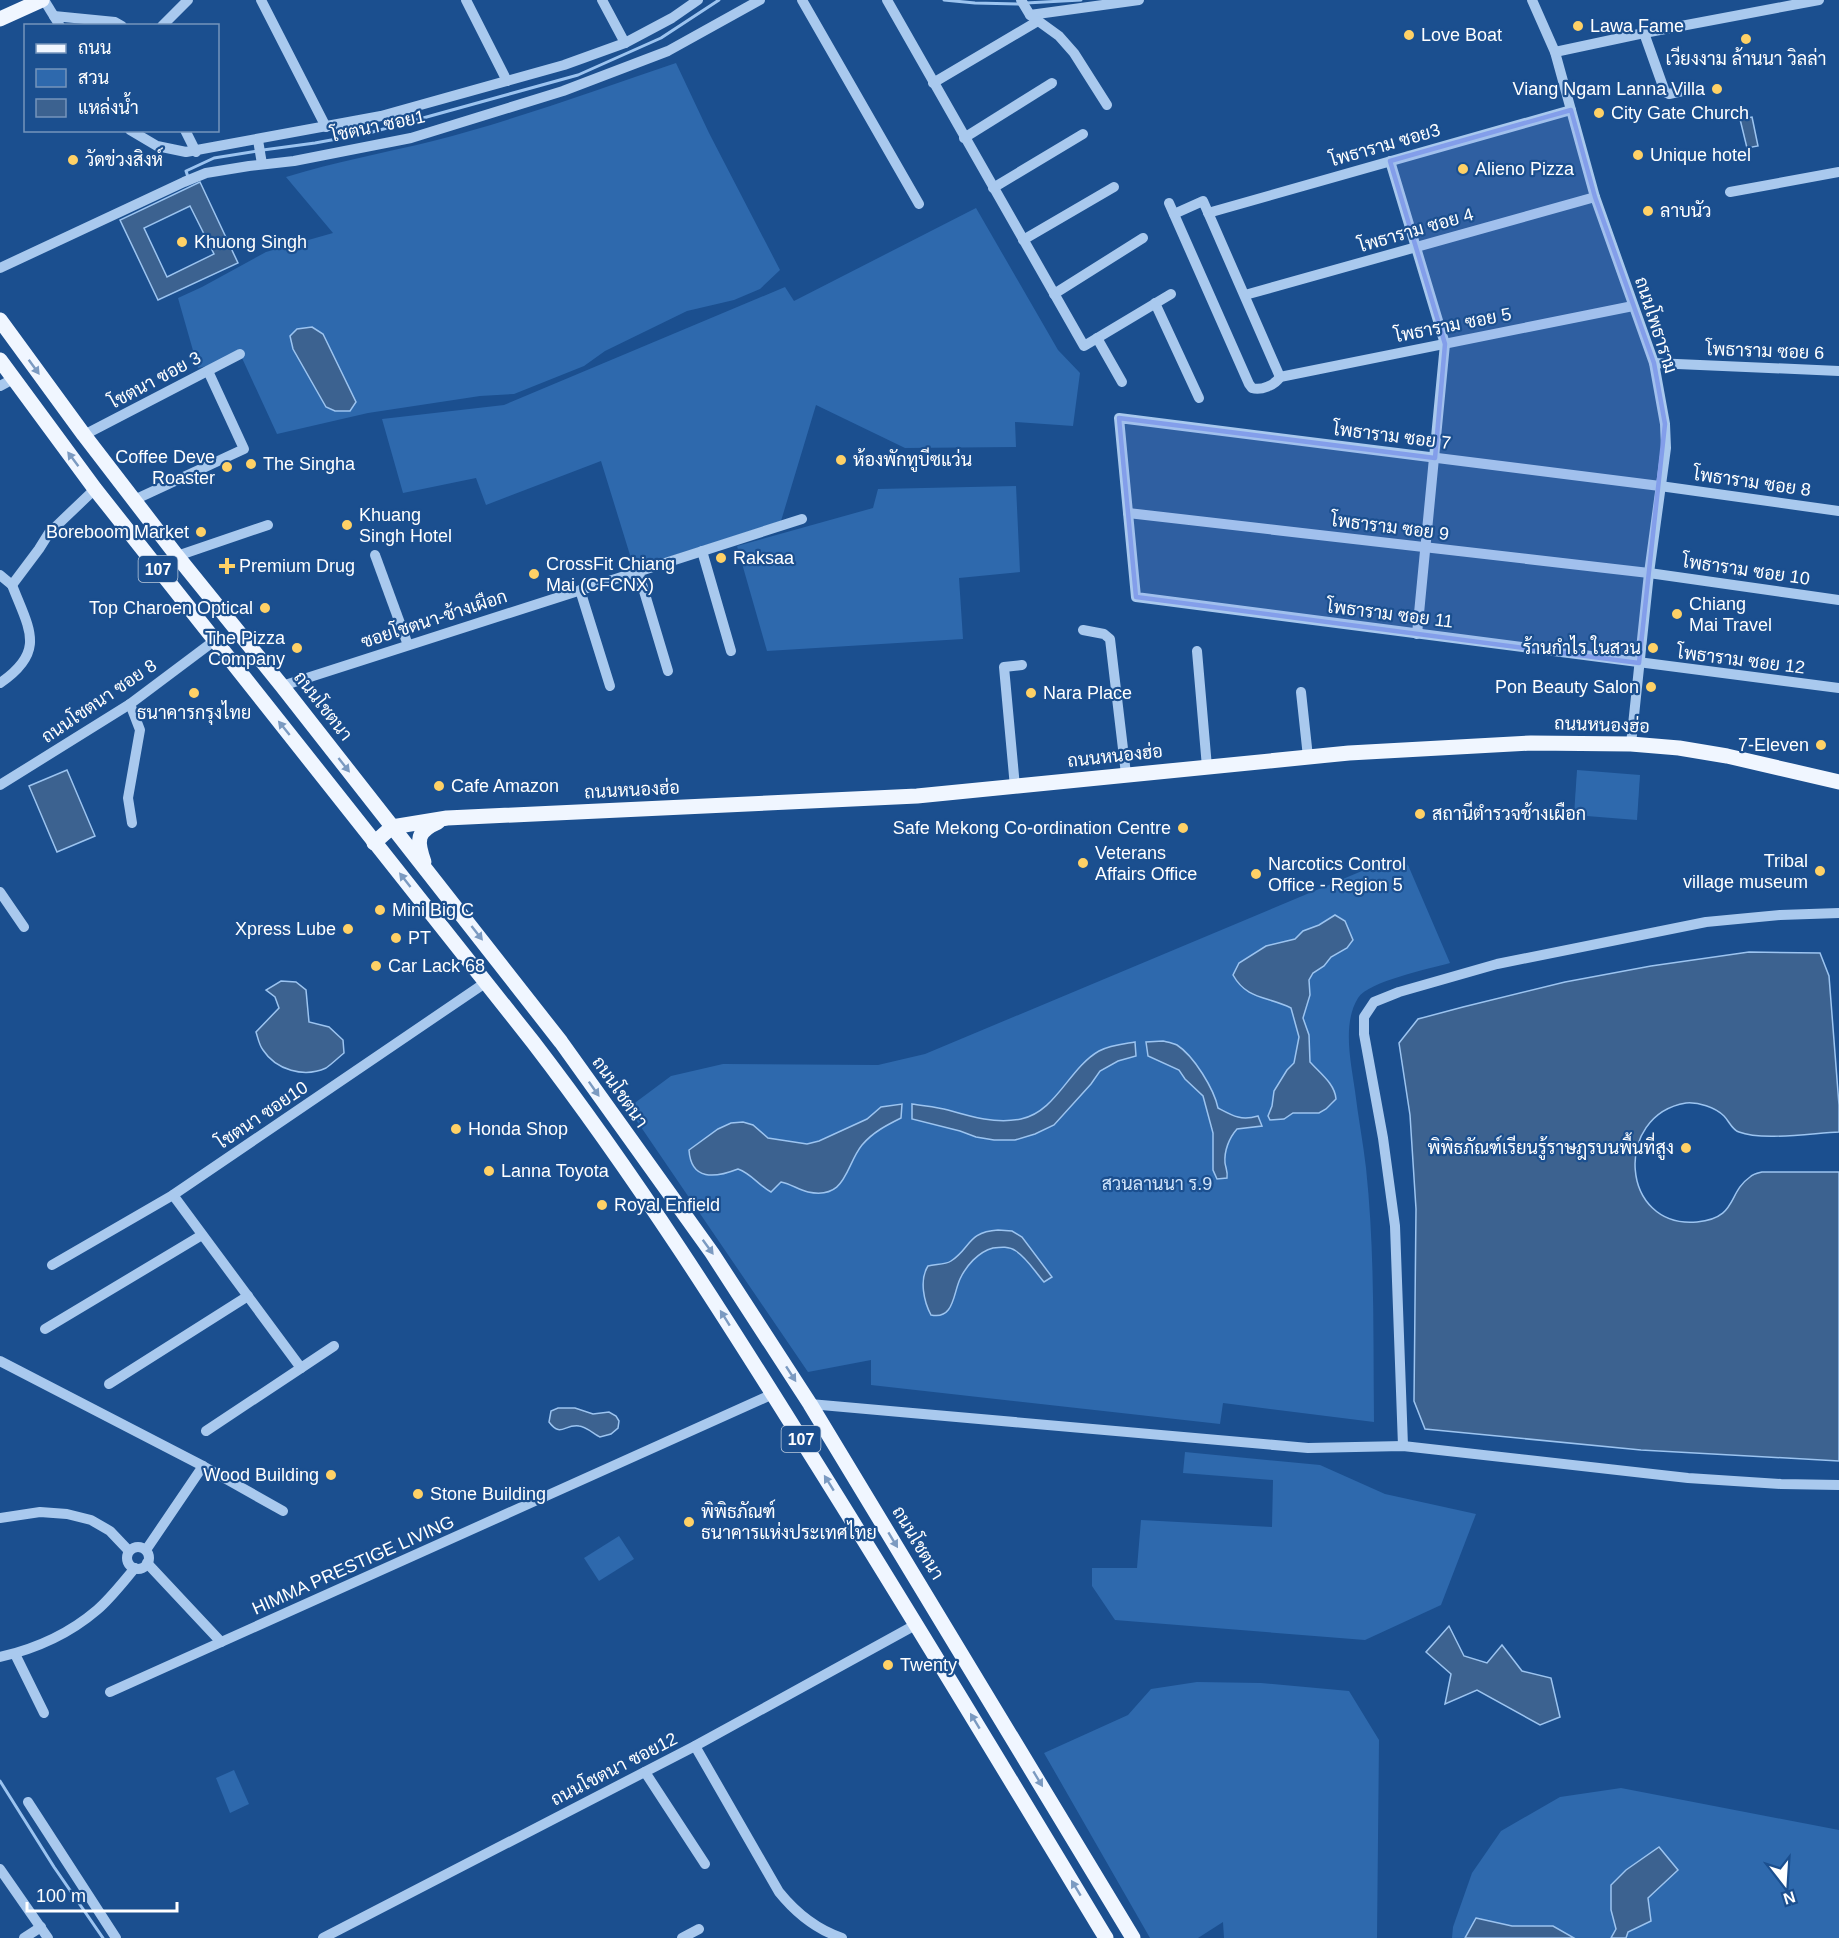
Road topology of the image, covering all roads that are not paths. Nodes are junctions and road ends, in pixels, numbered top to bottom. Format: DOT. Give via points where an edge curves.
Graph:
graph roads {
  1 [pos="43,0"];
  2 [pos="188,0"];
  3 [pos="261,0"];
  4 [pos="466,0"];
  5 [pos="602,0"];
  6 [pos="698,0"];
  7 [pos="760,0"];
  8 [pos="801,0"];
  9 [pos="1021,0"];
  10 [pos="1139,0"];
  11 [pos="1532,0"];
  12 [pos="1819,0"];
  13 [pos="887,1"];
  14 [pos="1034,18"];
  15 [pos="0,19"];
  16 [pos="57,21"];
  17 [pos="118,24"];
  18 [pos="164,24"];
  19 [pos="1644,33"];
  20 [pos="625,43"];
  21 [pos="1555,52"];
  22 [pos="507,81"];
  23 [pos="933,83"];
  24 [pos="1052,83"];
  25 [pos="1692,89"];
  26 [pos="1107,105"];
  27 [pos="1571,110"];
  28 [pos="326,127"];
  29 [pos="133,132"];
  30 [pos="186,132"];
  31 [pos="1083,134"];
  32 [pos="964,138"];
  33 [pos="258,140"];
  34 [pos="196,152"];
  35 [pos="1390,161"];
  36 [pos="262,164"];
  37 [pos="1839,172"];
  38 [pos="1114,187"];
  39 [pos="993,188"];
  40 [pos="1730,192"];
  41 [pos="1595,197"];
  42 [pos="1169,203"];
  43 [pos="919,204"];
  44 [pos="1208,213"];
  45 [pos="1174,214"];
  46 [pos="1143,238"];
  47 [pos="1023,240"];
  48 [pos="1416,247"];
  49 [pos="0,267"];
  50 [pos="1054,294"];
  51 [pos="1171,294"];
  52 [pos="1245,295"];
  53 [pos="1155,303"];
  54 [pos="1633,306"];
  55 [pos="0,320"];
  56 [pos="1097,338"];
  57 [pos="1445,344"];
  58 [pos="240,354"];
  59 [pos="0,360"];
  60 [pos="1654,363"];
  61 [pos="208,371"];
  62 [pos="1839,371"];
  63 [pos="1280,377"];
  64 [pos="7,382"];
  65 [pos="1122,382"];
  66 [pos="1199,398"];
  67 [pos="84,435"];
  68 [pos="1435,458"];
  69 [pos="1660,486"];
  70 [pos="95,489"];
  71 [pos="134,500"];
  72 [pos="1839,511"];
  73 [pos="1128,513"];
  74 [pos="802,519"];
  75 [pos="268,525"];
  76 [pos="1425,548"];
  77 [pos="702,551"];
  78 [pos="375,555"];
  79 [pos="177,556"];
  80 [pos="638,571"];
  81 [pos="1649,573"];
  82 [pos="0,575"];
  83 [pos="12,585"];
  84 [pos="580,590"];
  85 [pos="1839,600"];
  86 [pos="1083,630"];
  87 [pos="1417,634"];
  88 [pos="214,641"];
  89 [pos="408,645"];
  90 [pos="731,651"];
  91 [pos="1197,651"];
  92 [pos="1639,663"];
  93 [pos="1022,665"];
  94 [pos="668,671"];
  95 [pos="0,683"];
  96 [pos="282,686"];
  97 [pos="610,686"];
  98 [pos="1839,688"];
  99 [pos="1301,692"];
  100 [pos="130,704"];
  101 [pos="1631,744"];
  102 [pos="1308,757"];
  103 [pos="1207,766"];
  104 [pos="1126,774"];
  105 [pos="1839,782"];
  106 [pos="0,785"];
  107 [pos="1015,787"];
  108 [pos="447,818"];
  109 [pos="132,823"];
  110 [pos="392,827"];
  111 [pos="374,843"];
  112 [pos="428,870"];
  113 [pos="0,892"];
  114 [pos="1839,913"];
  115 [pos="24,927"];
  116 [pos="485,983"];
  117 [pos="561,1042"];
  118 [pos="543,1055"];
  119 [pos="172,1195"];
  120 [pos="202,1235"];
  121 [pos="52,1265"];
  122 [pos="248,1296"];
  123 [pos="45,1329"];
  124 [pos="334,1346"];
  125 [pos="0,1361"];
  126 [pos="301,1368"];
  127 [pos="109,1384"];
  128 [pos="773,1394"];
  129 [pos="810,1404"];
  130 [pos="206,1431"];
  131 [pos="1403,1446"];
  132 [pos="203,1466"];
  133 [pos="1839,1485"];
  134 [pos="284,1511"];
  135 [pos="0,1518"];
  136 [pos="146,1550"];
  137 [pos="129,1551"];
  138 [pos="147,1563"];
  139 [pos="135,1568"];
  140 [pos="916,1624"];
  141 [pos="221,1642"];
  142 [pos="15,1654"];
  143 [pos="0,1658"];
  144 [pos="110,1692"];
  145 [pos="44,1713"];
  146 [pos="694,1746"];
  147 [pos="645,1772"];
  148 [pos="28,1803"];
  149 [pos="705,1863"];
  150 [pos="0,1869"];
  151 [pos="3,1880"];
  152 [pos="41,1927"];
  153 [pos="699,1929"];
  154 [pos="1130,1937"];
  155 [pos="24,1938"];
  156 [pos="48,1938"];
  157 [pos="116,1938"];
  158 [pos="323,1938"];
  159 [pos="682,1938"];
  160 [pos="842,1938"];
  161 [pos="1106,1938"];
  1 -- 15 [label="main road"];
  1 -- 16 [label="street"];
  2 -- 18 [label="street"];
  3 -- 28 [label="street"];
  4 -- 22 [label="street"];
  5 -- 20 [label="street"];
  6 -- 20 [label="street"];
  7 -- 36 [label="street, โชตนา ซอย1" via="668,51 563,91 411,138"];
  8 -- 43 [label="street"];
  9 -- 14 [label="street"];
  10 -- 14 [label="street"];
  11 -- 21 [label="street, ถนนโพธาราม"];
  12 -- 19 [label="street"];
  13 -- 23 [label="street"];
  14 -- 23 [label="street"];
  14 -- 26 [label="street" via="1074,53"];
  16 -- 17 [label="street"];
  19 -- 21 [label="street"];
  19 -- 25 [label="street" via="1665,92"];
  20 -- 22 [label="street"];
  21 -- 27 [label="street, ถนนโพธาราม"];
  22 -- 28 [label="street"];
  23 -- 32 [label="street"];
  24 -- 32 [label="street"];
  27 -- 35 [label="street, โพธาราม ซอย3"];
  27 -- 41 [label="street, ถนนโพธาราม"];
  28 -- 33 [label="street"];
  29 -- 34 [label="street" via="167,150"];
  30 -- 34 [label="street"];
  31 -- 39 [label="street"];
  32 -- 39 [label="street"];
  33 -- 34 [label="street"];
  33 -- 36 [label="street"];
  35 -- 44 [label="street, โพธาราม ซอย3"];
  35 -- 48 [label="street"];
  36 -- 49 [label="street, โชตนา ซอย1" via="195,177"];
  37 -- 40 [label="street"];
  38 -- 47 [label="street"];
  39 -- 47 [label="street"];
  41 -- 48 [label="street, โพธาราม ซอย 4"];
  41 -- 54 [label="street, ถนนโพธาราม"];
  42 -- 45 [label="street"];
  44 -- 45 [label="street" via="1203,201"];
  44 -- 52 [label="street"];
  45 -- 63 [label="street, โพธาราม ซอย 5" via="1249,384 1259,389"];
  46 -- 50 [label="street"];
  47 -- 50 [label="street"];
  48 -- 52 [label="street, โพธาราม ซอย 4"];
  48 -- 57 [label="street"];
  50 -- 56 [label="street" via="1084,346"];
  51 -- 53 [label="street"];
  52 -- 63 [label="street"];
  53 -- 56 [label="street"];
  53 -- 66 [label="street"];
  54 -- 57 [label="street, โพธาราม ซอย 5"];
  54 -- 60 [label="street, ถนนโพธาราม"];
  55 -- 67 [label="main road, ถนนโชตนา / 107, one-way"];
  56 -- 65 [label="street"];
  57 -- 63 [label="street, โพธาราม ซอย 5"];
  57 -- 68 [label="street"];
  58 -- 61 [label="street, โชตนา ซอย 3"];
  59 -- 64 [label="main road, 107"];
  60 -- 62 [label="street, โพธาราม ซอย 6"];
  60 -- 69 [label="street, ถนนโพธาราม" via="1665,424"];
  61 -- 67 [label="street, โชตนา ซอย 3"];
  61 -- 71 [label="street" via="244,449"];
  70 -- 64 [label="main road, 107, one-way"];
  67 -- 71 [label="main road, ถนนโชตนา / 107"];
  68 -- 69 [label="street, โพธาราม ซอย 7"];
  68 -- 73 [label="street, โพธาราม ซอย 7" via="1119,418"];
  68 -- 76 [label="street"];
  69 -- 72 [label="street, โพธาราม ซอย 8"];
  69 -- 81 [label="street, ถนนโพธาราม"];
  70 -- 83 [label="street" via="49,532"];
  70 -- 88 [label="main road, 107"];
  71 -- 79 [label="main road, ถนนโชตนา / 107"];
  73 -- 76 [label="street, โพธาราม ซอย 9"];
  73 -- 87 [label="street, โพธาราม ซอย 11" via="1136,597"];
  74 -- 77 [label="street, ซอยโชตนา-ช้างเผือก"];
  75 -- 79 [label="street"];
  76 -- 81 [label="street, โพธาราม ซอย 9"];
  76 -- 87 [label="street"];
  77 -- 80 [label="street, ซอยโชตนา-ช้างเผือก"];
  77 -- 90 [label="street"];
  78 -- 89 [label="street"];
  79 -- 96 [label="main road, ถนนโชตนา / 107"];
  80 -- 84 [label="street, ซอยโชตนา-ช้างเผือก"];
  80 -- 94 [label="street"];
  81 -- 85 [label="street, โพธาราม ซอย 10"];
  81 -- 92 [label="street, ถนนโพธาราม"];
  82 -- 83 [label="street"];
  83 -- 95 [label="street" via="30,634 30,645 22,666"];
  84 -- 89 [label="street, ซอยโชตนา-ช้างเผือก"];
  84 -- 97 [label="street"];
  86 -- 104 [label="street" via="1110,639"];
  87 -- 92 [label="street, โพธาราม ซอย 11"];
  88 -- 100 [label="street, ถนนโชตนา ซอย 8"];
  111 -- 88 [label="main road, 107, one-way"];
  89 -- 96 [label="street, ซอยโชตนา-ช้างเผือก"];
  91 -- 103 [label="street"];
  92 -- 98 [label="street, โพธาราม ซอย 12"];
  92 -- 101 [label="street, ถนนโพธาราม"];
  93 -- 107 [label="street" via="1004,668"];
  96 -- 110 [label="main road, ถนนโชตนา / 107, one-way"];
  99 -- 102 [label="street"];
  100 -- 106 [label="street, ถนนโชตนา ซอย 8"];
  100 -- 109 [label="street" via="140,730 128,798"];
  101 -- 102 [label="main road, ถนนหนองฮ่อ" via="1531,743"];
  101 -- 105 [label="main road, ถนนหนองฮ่อ" via="1727,756"];
  102 -- 103 [label="main road, ถนนหนองฮ่อ"];
  103 -- 104 [label="main road, ถนนหนองฮ่อ"];
  104 -- 107 [label="main road, ถนนหนองฮ่อ"];
  107 -- 108 [label="main road, ถนนหนองฮ่อ" via="917,796"];
  108 -- 110 [label="main road, ถนนหนองฮ่อ"];
  108 -- 112 [label="main road" via="426,827 419,837"];
  110 -- 111 [label="main road"];
  110 -- 112 [label="main road, ถนนโชตนา / 107"];
  116 -- 111 [label="main road, 107, one-way"];
  112 -- 117 [label="main road, ถนนโชตนา / 107, one-way"];
  113 -- 115 [label="street"];
  114 -- 131 [label="street" via="1706,922 1497,964 1374,1002 1364,1017 1364,1034 1395,1227"];
  116 -- 118 [label="main road, 107"];
  116 -- 119 [label="street, โชตนา ซอย10"];
  117 -- 118 [label="main road"];
  117 -- 129 [label="main road, ถนนโชตนา / 107, one-way" via="712,1252"];
  128 -- 118 [label="main road, 107, one-way" via="698,1275"];
  119 -- 120 [label="street"];
  119 -- 121 [label="street, โชตนา ซอย10"];
  120 -- 122 [label="street"];
  120 -- 123 [label="street"];
  122 -- 126 [label="street"];
  122 -- 127 [label="street"];
  124 -- 126 [label="street"];
  125 -- 132 [label="street"];
  126 -- 130 [label="street"];
  140 -- 128 [label="main road, 107, one-way"];
  128 -- 141 [label="street, HIMMA PRESTIGE LIVING"];
  129 -- 131 [label="street" via="1308,1448"];
  129 -- 154 [label="main road, ถนนโชตนา / 107, one-way"];
  131 -- 133 [label="street" via="1688,1478"];
  132 -- 134 [label="street"];
  132 -- 136 [label="street"];
  135 -- 137 [label="street" via="40,1512 91,1520 110,1531"];
  136 -- 137 [label="street" via="136,1547"];
  136 -- 138 [label="street"];
  137 -- 139 [label="street" via="128,1561"];
  138 -- 139 [label="street"];
  138 -- 141 [label="street"];
  139 -- 142 [label="street" via="98,1610 62,1635"];
  140 -- 146 [label="street, ถนนโชตนา ซอย12"];
  161 -- 140 [label="main road, 107, one-way"];
  141 -- 144 [label="street, HIMMA PRESTIGE LIVING"];
  142 -- 143 [label="street"];
  142 -- 145 [label="street"];
  146 -- 147 [label="street, ถนนโชตนา ซอย12"];
  146 -- 160 [label="street" via="779,1892 810,1923"];
  147 -- 149 [label="street"];
  147 -- 158 [label="street, ถนนโชตนา ซอย12"];
  148 -- 157 [label="street"];
  150 -- 151 [label="street"];
  151 -- 152 [label="street"];
  152 -- 155 [label="street"];
  152 -- 156 [label="street"];
  153 -- 159 [label="street"];
}
